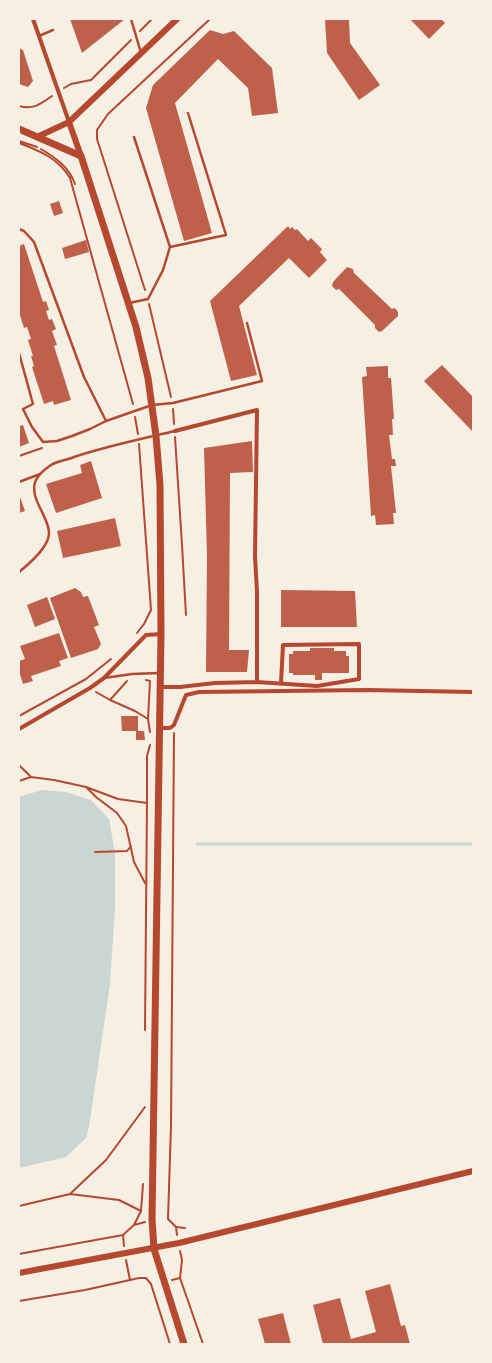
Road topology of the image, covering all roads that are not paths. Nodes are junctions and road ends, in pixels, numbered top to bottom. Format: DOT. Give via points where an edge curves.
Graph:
graph roads {
  1 [pos="34,19"];
  2 [pos="131,19"];
  3 [pos="177,19"];
  4 [pos="53,30"];
  5 [pos="40,36"];
  6 [pos="141,53"];
  7 [pos="188,113"];
  8 [pos="69,122"];
  9 [pos="19,129"];
  10 [pos="37,137"];
  11 [pos="134,137"];
  12 [pos="81,156"];
  13 [pos="19,229"];
  14 [pos="170,247"];
  15 [pos="129,303"];
  16 [pos="247,323"];
  17 [pos="19,353"];
  18 [pos="152,405"];
  19 [pos="23,409"];
  20 [pos="19,410"];
  21 [pos="106,421"];
  22 [pos="175,431"];
  23 [pos="156,436"];
  24 [pos="40,474"];
  25 [pos="19,482"];
  26 [pos="19,572"];
  27 [pos="161,634"];
  28 [pos="161,672"];
  29 [pos="104,678"];
  30 [pos="257,682"];
  31 [pos="282,683"];
  32 [pos="160,687"];
  33 [pos="473,692"];
  34 [pos="159,728"];
  35 [pos="19,729"];
  36 [pos="473,1171"];
  37 [pos="154,1248"];
  38 [pos="19,1273"];
  39 [pos="184,1344"];
  1 -- 5 [label="street"];
  2 -- 6 [label="lane"];
  3 -- 6 [label="street"];
  4 -- 5 [label="lane"];
  5 -- 8 [label="street"];
  6 -- 8 [label="street"];
  7 -- 14 [label="lane" via="226,235"];
  8 -- 10 [label="street"];
  8 -- 12 [label="street"];
  9 -- 10 [label="main road"];
  10 -- 12 [label="main road"];
  11 -- 14 [label="lane"];
  12 -- 15 [label="main road"];
  13 -- 21 [label="lane" via="34,242 84,377"];
  14 -- 15 [label="lane" via="164,270 148,299"];
  15 -- 18 [label="main road" via="144,359"];
  16 -- 18 [label="lane" via="262,381 173,403"];
  17 -- 19 [label="lane" via="33,404"];
  18 -- 21 [label="lane"];
  18 -- 23 [label="main road"];
  19 -- 20 [label="lane"];
  19 -- 21 [label="lane" via="32,427 44,442 57,441"];
  22 -- 23 [label="lane"];
  22 -- 30 [label="street" via="257,410"];
  23 -- 24 [label="lane" via="86,453 53,464"];
  23 -- 27 [label="main road" via="160,493"];
  24 -- 25 [label="lane"];
  24 -- 26 [label="lane" via="34,488 49,532 45,545"];
  27 -- 28 [label="main road"];
  27 -- 29 [label="street" via="146,635"];
  28 -- 29 [label="lane"];
  28 -- 32 [label="main road"];
  29 -- 35 [label="street"];
  30 -- 31 [label="street"];
  30 -- 32 [label="street"];
  31 -- 31 [label="street" via="317,686 359,679 359,644 283,645"];
  32 -- 34 [label="main road"];
  33 -- 34 [label="street" via="198,692 186,695 174,726"];
  34 -- 37 [label="main road" via="152,1219"];
  36 -- 37 [label="street"];
  37 -- 38 [label="street"];
  37 -- 39 [label="main road"];
}
